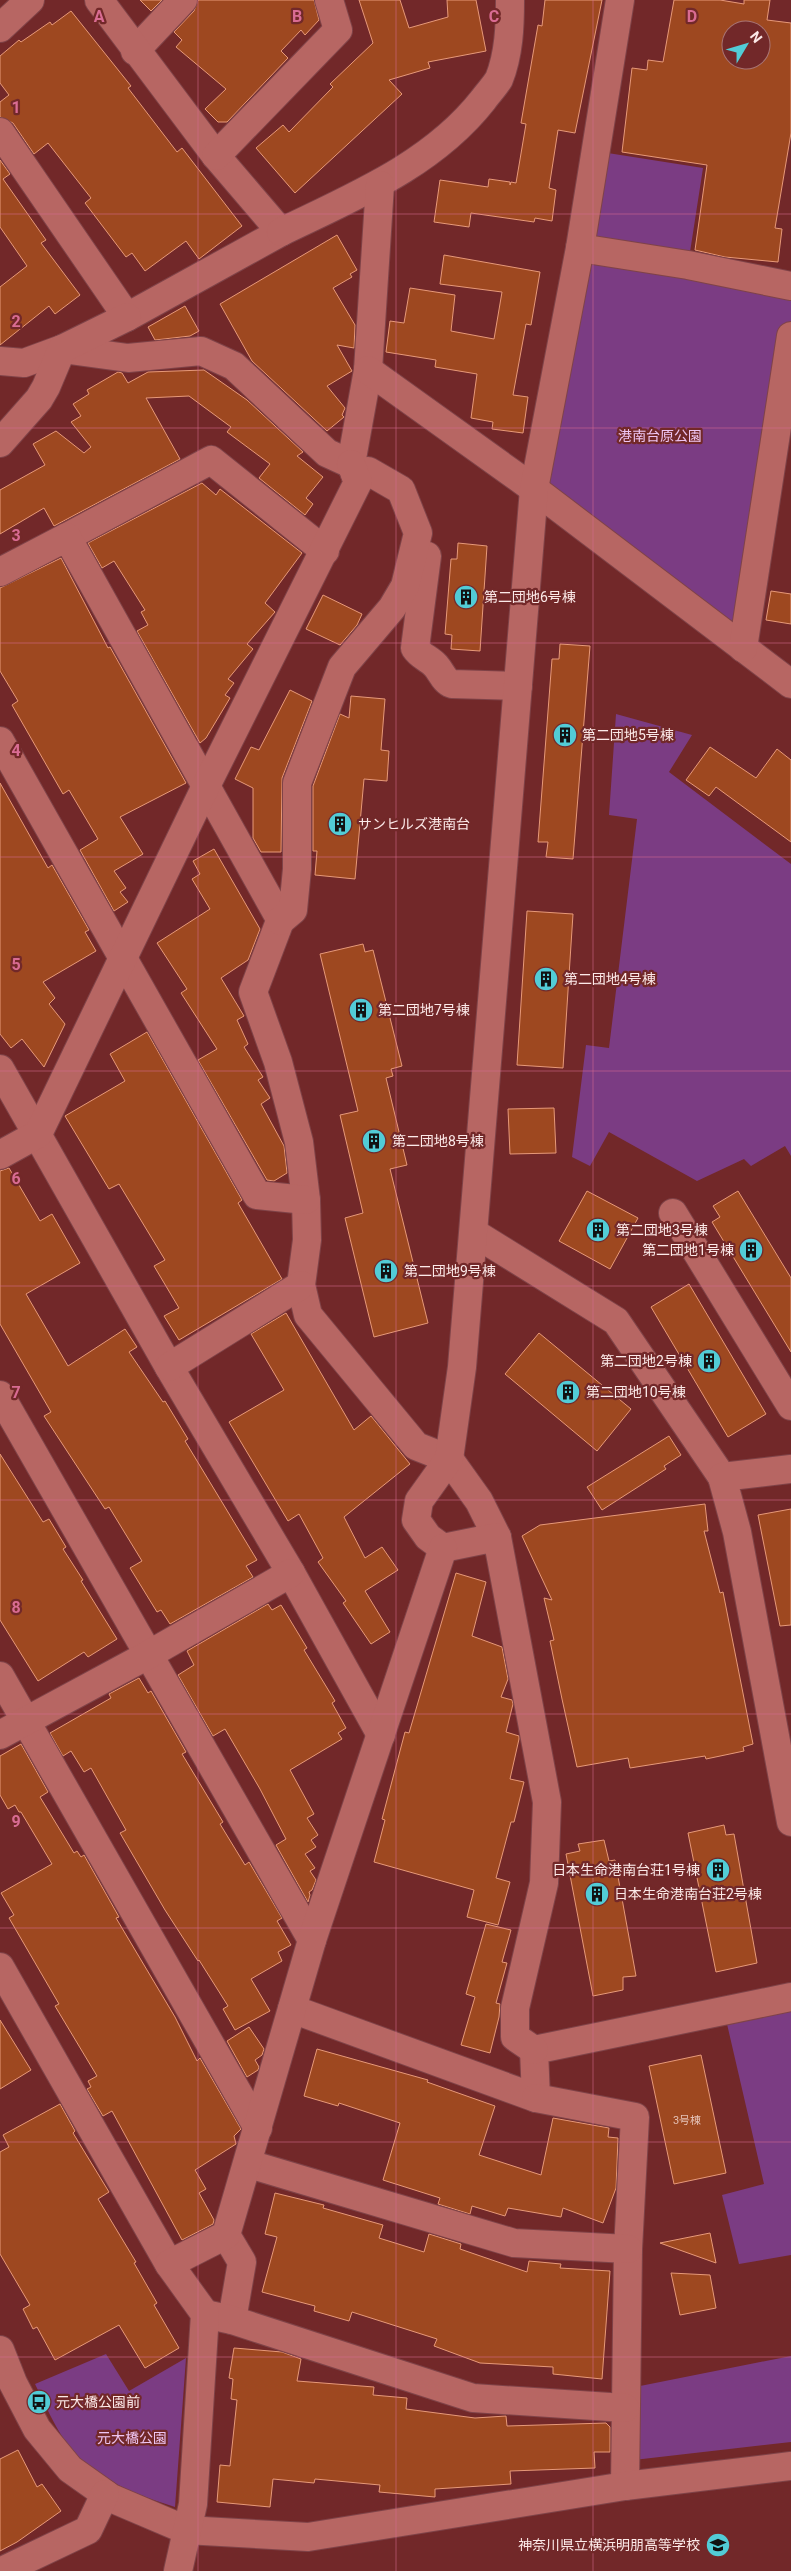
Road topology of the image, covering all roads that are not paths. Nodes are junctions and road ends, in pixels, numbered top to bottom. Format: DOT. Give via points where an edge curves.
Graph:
graph roads {
  1 [pos="30,0"];
  2 [pos="99,0"];
  3 [pos="183,0"];
  4 [pos="329,0"];
  5 [pos="510,0"];
  6 [pos="620,0"];
  7 [pos="0,28"];
  8 [pos="135,51"];
  9 [pos="0,132"];
  10 [pos="216,156"];
  11 [pos="380,185"];
  12 [pos="281,232"];
  13 [pos="580,248"];
  14 [pos="791,286"];
  15 [pos="127,317"];
  16 [pos="791,336"];
  17 [pos="62,349"];
  18 [pos="0,361"];
  19 [pos="368,370"];
  20 [pos="0,443"];
  21 [pos="353,461"];
  22 [pos="534,489"];
  23 [pos="67,537"];
  24 [pos="325,552"];
  25 [pos="0,572"];
  26 [pos="743,648"];
  27 [pos="791,684"];
  28 [pos="518,686"];
  29 [pos="0,741"];
  30 [pos="206,786"];
  31 [pos="280,921"];
  32 [pos="123,960"];
  33 [pos="0,1069"];
  34 [pos="38,1134"];
  35 [pos="0,1155"];
  36 [pos="306,1200"];
  37 [pos="673,1213"];
  38 [pos="474,1233"];
  39 [pos="301,1285"];
  40 [pos="170,1367"];
  41 [pos="0,1395"];
  42 [pos="791,1406"];
  43 [pos="449,1459"];
  44 [pos="791,1470"];
  45 [pos="722,1477"];
  46 [pos="497,1537"];
  47 [pos="443,1548"];
  48 [pos="291,1573"];
  49 [pos="148,1656"];
  50 [pos="0,1676"];
  51 [pos="26,1721"];
  52 [pos="0,1735"];
  53 [pos="381,1735"];
  54 [pos="791,1822"];
  55 [pos="312,1940"];
  56 [pos="0,1967"];
  57 [pos="791,1997"];
  58 [pos="292,2009"];
  59 [pos="534,2050"];
  60 [pos="536,2098"];
  61 [pos="258,2128"];
  62 [pos="249,2164"];
  63 [pos="226,2235"];
  64 [pos="628,2250"];
  65 [pos="169,2264"];
  66 [pos="205,2314"];
  67 [pos="232,2320"];
  68 [pos="0,2350"];
  69 [pos="625,2408"];
  70 [pos="791,2466"];
  71 [pos="625,2486"];
  72 [pos="105,2494"];
  73 [pos="186,2530"];
  74 [pos="2,2571"];
  75 [pos="178,2571"];
  1 -- 7 [label="street"];
  2 -- 8 [label="street"];
  3 -- 8 [label="street"];
  4 -- 10 [label="street" via="338,30"];
  5 -- 11 [label="street" via="509,37 498,80 475,110 442,142"];
  6 -- 13 [label="street"];
  8 -- 10 [label="street"];
  9 -- 15 [label="street"];
  10 -- 12 [label="street"];
  11 -- 12 [label="street"];
  11 -- 19 [label="street"];
  12 -- 15 [label="street"];
  13 -- 14 [label="street"];
  13 -- 22 [label="street"];
  15 -- 17 [label="street"];
  16 -- 26 [label="street"];
  17 -- 18 [label="street" via="24,363"];
  17 -- 20 [label="street" via="39,399"];
  17 -- 21 [label="street" via="128,358 201,351 234,366 328,453"];
  19 -- 21 [label="street"];
  19 -- 22 [label="street"];
  21 -- 24 [label="street" via="358,482"];
  21 -- 28 [label="street" via="411,478 430,538 415,648 418,653 436,666 446,682 452,684"];
  21 -- 31 [label="street" via="401,490 418,533 405,586 392,608 342,668 297,783 297,869 293,910"];
  22 -- 26 [label="street"];
  22 -- 28 [label="street"];
  23 -- 24 [label="street" via="212,460"];
  23 -- 25 [label="street"];
  23 -- 30 [label="street"];
  24 -- 30 [label="street"];
  26 -- 27 [label="street"];
  28 -- 38 [label="street"];
  29 -- 32 [label="street"];
  30 -- 31 [label="street"];
  30 -- 32 [label="street"];
  31 -- 36 [label="street" via="253,992 278,1062 297,1133"];
  32 -- 34 [label="street"];
  32 -- 36 [label="street" via="256,1195"];
  33 -- 34 [label="street"];
  34 -- 35 [label="street"];
  34 -- 40 [label="street"];
  36 -- 39 [label="street" via="307,1240"];
  37 -- 42 [label="street"];
  38 -- 43 [label="street" via="462,1367"];
  38 -- 45 [label="street" via="616,1321"];
  39 -- 40 [label="street"];
  39 -- 43 [label="street" via="308,1315 416,1446"];
  40 -- 48 [label="street"];
  41 -- 49 [label="street"];
  43 -- 46 [label="street" via="479,1501"];
  43 -- 47 [label="street" via="419,1501 416,1520 428,1537"];
  44 -- 45 [label="street"];
  45 -- 54 [label="street" via="737,1532"];
  46 -- 47 [label="street"];
  46 -- 59 [label="street" via="547,1802 544,1882 515,2008 516,2037"];
  47 -- 53 [label="street"];
  48 -- 49 [label="street"];
  48 -- 53 [label="street"];
  49 -- 51 [label="street"];
  49 -- 55 [label="street"];
  50 -- 51 [label="street"];
  51 -- 52 [label="street"];
  51 -- 61 [label="street"];
  53 -- 55 [label="street"];
  55 -- 58 [label="street"];
  56 -- 65 [label="street"];
  57 -- 59 [label="street"];
  58 -- 60 [label="street"];
  58 -- 61 [label="street"];
  59 -- 60 [label="street"];
  60 -- 64 [label="street" via="635,2117"];
  61 -- 62 [label="street"];
  62 -- 63 [label="street"];
  62 -- 64 [label="street" via="514,2243"];
  63 -- 65 [label="street"];
  63 -- 67 [label="street" via="242,2262"];
  64 -- 69 [label="street"];
  65 -- 66 [label="street"];
  66 -- 67 [label="street"];
  66 -- 73 [label="street" via="193,2504"];
  67 -- 69 [label="street" via="473,2398"];
  68 -- 72 [label="street" via="13,2383 38,2429 70,2469"];
  69 -- 71 [label="street"];
  70 -- 71 [label="street"];
  71 -- 73 [label="street" via="308,2536"];
  72 -- 73 [label="street"];
  72 -- 74 [label="street" via="88,2530"];
  73 -- 75 [label="street"];
}
